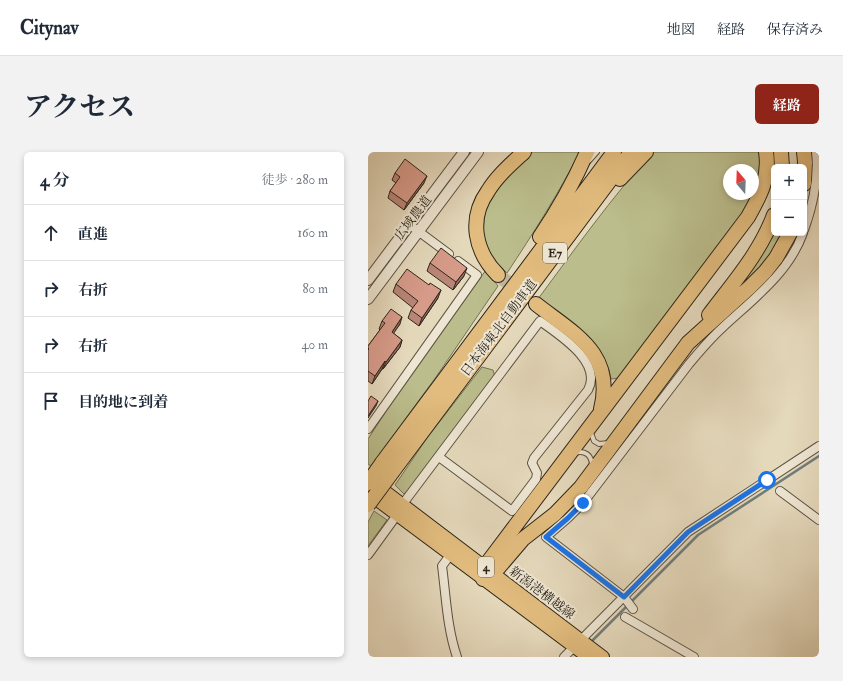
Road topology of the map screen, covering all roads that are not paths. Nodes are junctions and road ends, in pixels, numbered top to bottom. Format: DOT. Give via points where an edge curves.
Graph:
graph roads {
  1 [pos="464,152"];
  2 [pos="478,152"];
  3 [pos="524,152"];
  4 [pos="587,152"];
  5 [pos="597,152"];
  6 [pos="614,152"];
  7 [pos="631,152"];
  8 [pos="646,152"];
  9 [pos="766,152"];
  10 [pos="781,152"];
  11 [pos="804,152"];
  12 [pos="816,152"];
  13 [pos="782,164"];
  14 [pos="805,164"];
  15 [pos="578,174"];
  16 [pos="807,222"];
  17 [pos="771,223"];
  18 [pos="410,224"];
  19 [pos="419,231"];
  20 [pos="788,236"];
  21 [pos="802,236"];
  22 [pos="498,275"];
  23 [pos="368,280"];
  24 [pos="368,299"];
  25 [pos="536,304"];
  26 [pos="688,343"];
  27 [pos="474,351"];
  28 [pos="601,412"];
  29 [pos="590,426"];
  30 [pos="368,429"];
  31 [pos="619,436"];
  32 [pos="819,446"];
  33 [pos="569,455"];
  34 [pos="439,457"];
  35 [pos="388,467"];
  36 [pos="591,473"];
  37 [pos="368,479"];
  38 [pos="368,483"];
  39 [pos="780,491"];
  40 [pos="368,493"];
  41 [pos="368,504"];
  42 [pos="400,510"];
  43 [pos="819,520"];
  44 [pos="451,554"];
  45 [pos="368,555"];
  46 [pos="487,573"];
  47 [pos="624,597"];
  48 [pos="633,609"];
  49 [pos="625,617"];
  50 [pos="578,643"];
  51 [pos="457,657"];
  52 [pos="564,657"];
  53 [pos="588,657"];
  54 [pos="603,657"];
  55 [pos="694,657"];
  1 -- 18 [label="street, 広域農道"];
  2 -- 19 [label="street, 広域農道"];
  3 -- 22 [label="highway" via="487,191 478,212 478,243 487,262"];
  4 -- 15 [label="highway"];
  5 -- 15 [label="lane"];
  6 -- 27 [label="highway, 日本海東北自動車道 / E7"];
  7 -- 27 [label="highway, 日本海東北自動車道 / E7"];
  8 -- 27 [label="highway" via="624,175 533,293"];
  9 -- 28 [label="highway" via="767,174 757,202"];
  10 -- 13 [label="highway"];
  11 -- 14 [label="highway"];
  12 -- 16 [label="street" via="817,179"];
  15 -- 27 [label="highway"];
  17 -- 26 [label="highway" via="759,248"];
  18 -- 19 [label="street"];
  18 -- 23 [label="street, 広域農道"];
  19 -- 24 [label="street, 広域農道"];
  19 -- 30 [label="street" via="477,275"];
  20 -- 26 [label="highway" via="765,272"];
  21 -- 47 [label="street" via="779,272 688,364 583,503 546,537"];
  25 -- 28 [label="highway" via="580,338 596,358 604,376"];
  26 -- 31 [label="highway"];
  27 -- 35 [label="highway, 日本海東北自動車道 / E7"];
  28 -- 29 [label="highway"];
  29 -- 31 [label="lane" via="594,441 599,444 610,443"];
  29 -- 33 [label="highway"];
  31 -- 36 [label="highway"];
  32 -- 47 [label="street" via="688,532"];
  33 -- 36 [label="lane" via="576,452 587,453 592,461"];
  33 -- 46 [label="highway"];
  34 -- 34 [label="street" via="512,511 536,479 537,473 532,463 534,458 592,383 589,366 566,340 540,321"];
  34 -- 42 [label="street"];
  35 -- 38 [label="highway, 日本海東北自動車道 / E7, bridge"];
  35 -- 41 [label="highway, 日本海東北自動車道 / E7, bridge"];
  36 -- 46 [label="highway" via="555,514 523,539"];
  37 -- 42 [label="main road, 新潟港横越線 / 4"];
  39 -- 43 [label="street"];
  40 -- 42 [label="main road, 新潟港横越線 / 4"];
  42 -- 44 [label="main road, 新潟港横越線 / 4"];
  42 -- 45 [label="street"];
  42 -- 46 [label="main road, 新潟港横越線 / 4"];
  44 -- 46 [label="main road, 新潟港横越線 / 4"];
  44 -- 51 [label="street" via="442,566 449,623"];
  46 -- 50 [label="main road, 新潟港横越線 / 4"];
  47 -- 48 [label="street"];
  47 -- 50 [label="street"];
  49 -- 55 [label="street"];
  50 -- 52 [label="street"];
  50 -- 53 [label="main road, 新潟港横越線 / 4"];
  50 -- 54 [label="main road, 新潟港横越線 / 4"];
}
